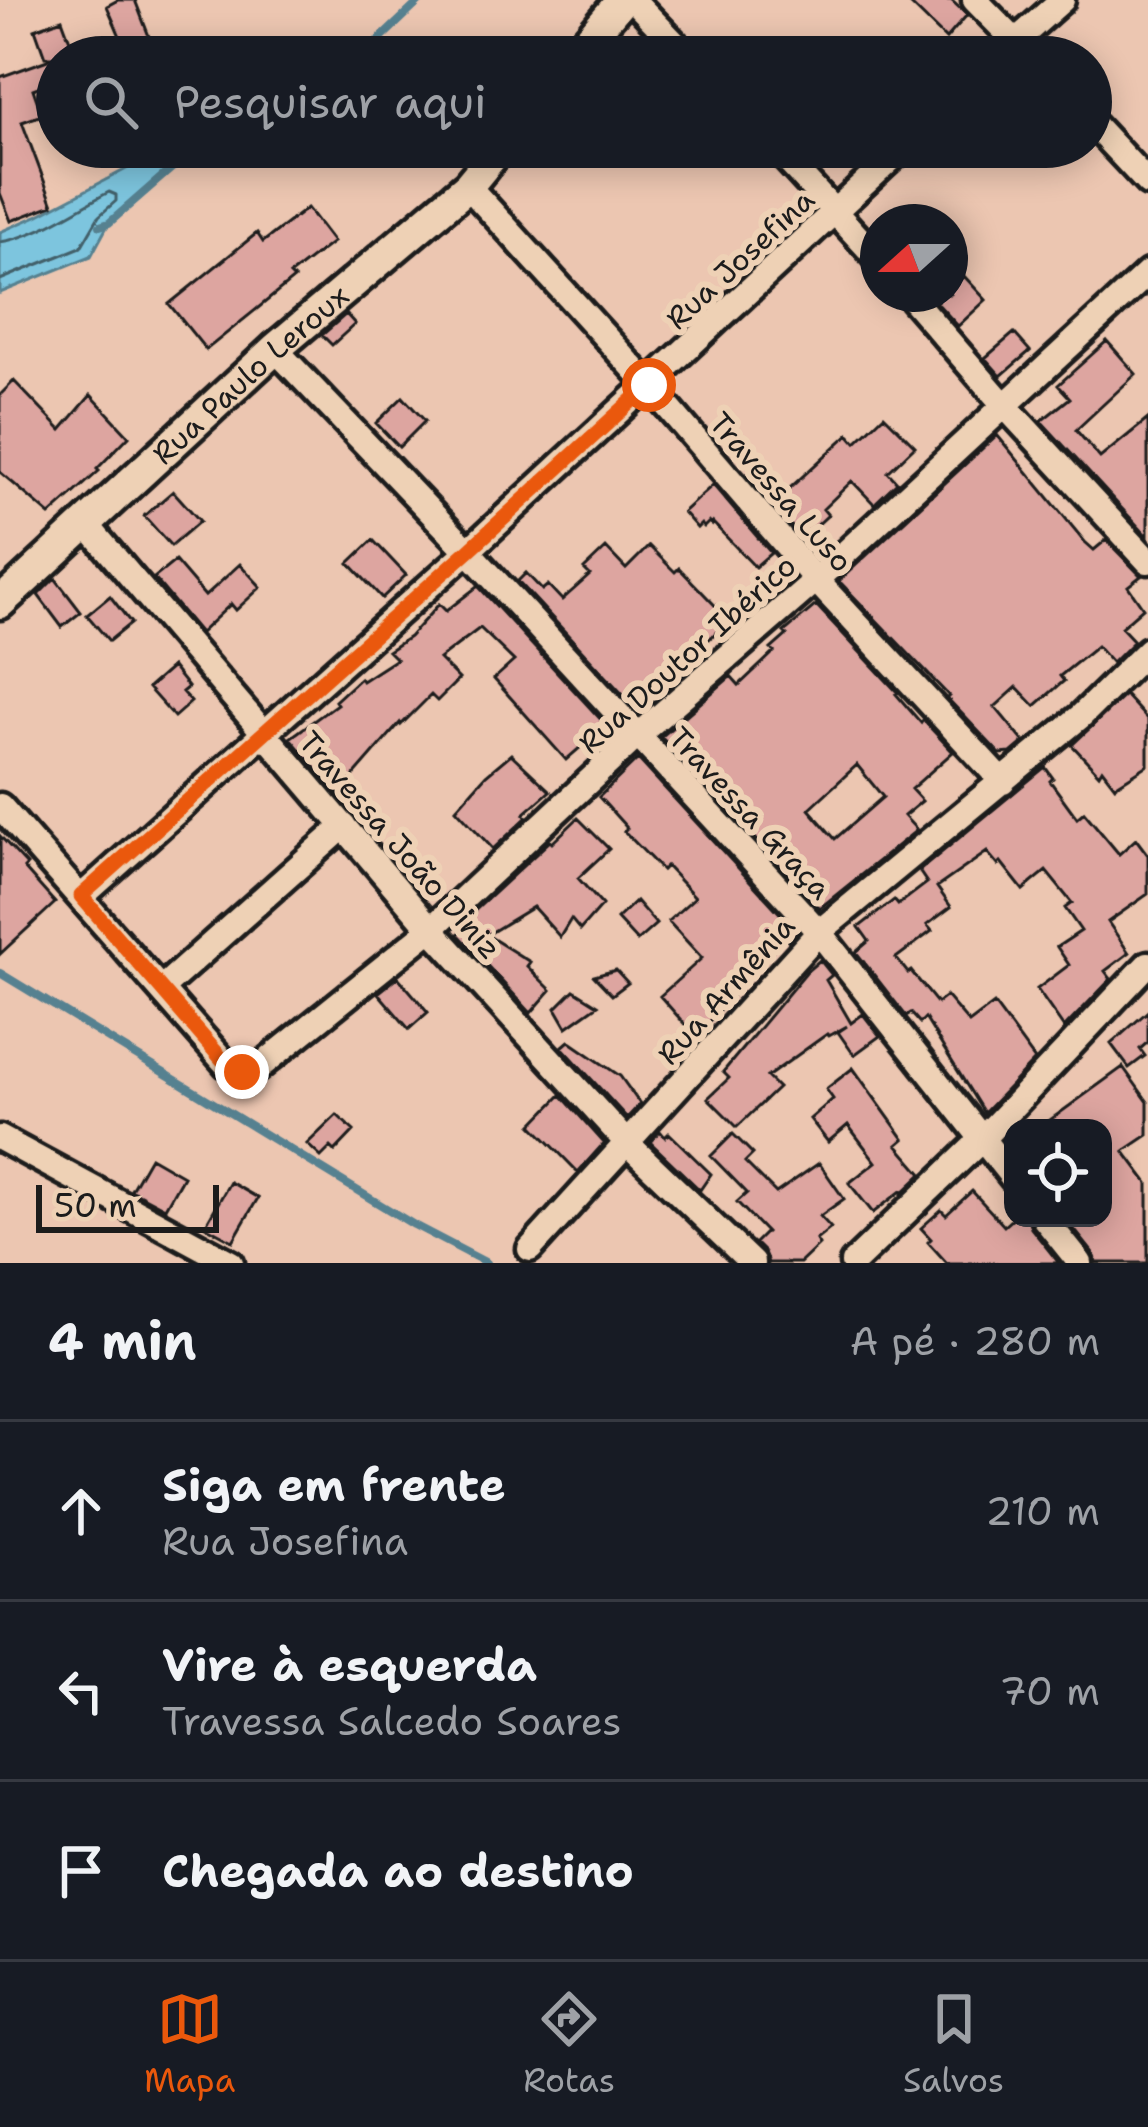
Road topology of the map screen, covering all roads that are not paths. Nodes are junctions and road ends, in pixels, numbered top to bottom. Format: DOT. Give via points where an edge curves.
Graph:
graph roads {
  1 [pos="622,0"];
  2 [pos="633,0"];
  3 [pos="974,0"];
  4 [pos="1062,0"];
  5 [pos="592,36"];
  6 [pos="668,36"];
  7 [pos="1002,36"];
  8 [pos="1029,36"];
  9 [pos="1112,144"];
  10 [pos="483,168"];
  11 [pos="795,168"];
  12 [pos="882,168"];
  13 [pos="1148,183"];
  14 [pos="468,186"];
  15 [pos="837,211"];
  16 [pos="860,238"];
  17 [pos="1148,273"];
  18 [pos="924,312"];
  19 [pos="275,349"];
  20 [pos="649,385"];
  21 [pos="1004,405"];
  22 [pos="87,525"];
  23 [pos="468,551"];
  24 [pos="1148,562"];
  25 [pos="816,580"];
  26 [pos="0,603"];
  27 [pos="1148,650"];
  28 [pos="262,733"];
  29 [pos="638,736"];
  30 [pos="1003,782"];
  31 [pos="0,806"];
  32 [pos="344,826"];
  33 [pos="81,896"];
  34 [pos="431,929"];
  35 [pos="819,932"];
  36 [pos="1148,964"];
  37 [pos="160,989"];
  38 [pos="0,1138"];
  39 [pos="982,1139"];
  40 [pos="628,1144"];
  41 [pos="1004,1167"];
  42 [pos="1051,1227"];
  43 [pos="530,1250"];
  44 [pos="231,1263"];
  45 [pos="752,1263"];
  46 [pos="853,1263"];
  47 [pos="1080,1263"];
  1 -- 5 [label="street"];
  2 -- 6 [label="street"];
  3 -- 7 [label="street"];
  4 -- 8 [label="street"];
  9 -- 13 [label="street"];
  10 -- 14 [label="street, Rua Paulo Leroux"];
  11 -- 15 [label="street"];
  12 -- 15 [label="street, Rua Josefina"];
  14 -- 19 [label="street, Rua Paulo Leroux"];
  14 -- 20 [label="street, Travessa Luso"];
  15 -- 16 [label="street"];
  15 -- 20 [label="street, Rua Josefina"];
  17 -- 21 [label="street, Rua Doutor Ibérico"];
  18 -- 21 [label="street"];
  19 -- 22 [label="street, Rua Paulo Leroux"];
  19 -- 23 [label="street, Travessa Graça"];
  20 -- 23 [label="street, Rua Josefina"];
  20 -- 25 [label="street, Travessa Luso"];
  21 -- 24 [label="street"];
  21 -- 25 [label="street, Rua Doutor Ibérico"];
  22 -- 26 [label="street, Rua Paulo Leroux"];
  22 -- 28 [label="street, Travessa João Diniz"];
  23 -- 28 [label="street, Rua Josefina"];
  23 -- 29 [label="street, Travessa Graça"];
  25 -- 29 [label="street, Rua Doutor Ibérico"];
  25 -- 30 [label="street, Travessa Luso"];
  27 -- 30 [label="street, Rua Armênia"];
  28 -- 32 [label="street, Travessa João Diniz"];
  28 -- 33 [label="street, Rua Josefina"];
  29 -- 34 [label="street, Rua Doutor Ibérico"];
  29 -- 35 [label="street, Travessa Graça"];
  30 -- 35 [label="street, Rua Armênia"];
  31 -- 33 [label="street"];
  32 -- 34 [label="street, Travessa João Diniz"];
  32 -- 37 [label="street"];
  33 -- 37 [label="street"];
  34 -- 37 [label="street, Rua Doutor Ibérico" via="257,1069 227,1065"];
  34 -- 40 [label="street, Travessa João Diniz"];
  35 -- 39 [label="street, Travessa Graça"];
  35 -- 40 [label="street, Rua Armênia"];
  36 -- 39 [label="street"];
  38 -- 44 [label="street"];
  39 -- 41 [label="street, Travessa Graça"];
  39 -- 46 [label="street"];
  40 -- 43 [label="street, Rua Armênia"];
  40 -- 45 [label="street, Travessa João Diniz"];
  42 -- 47 [label="street"];
}
